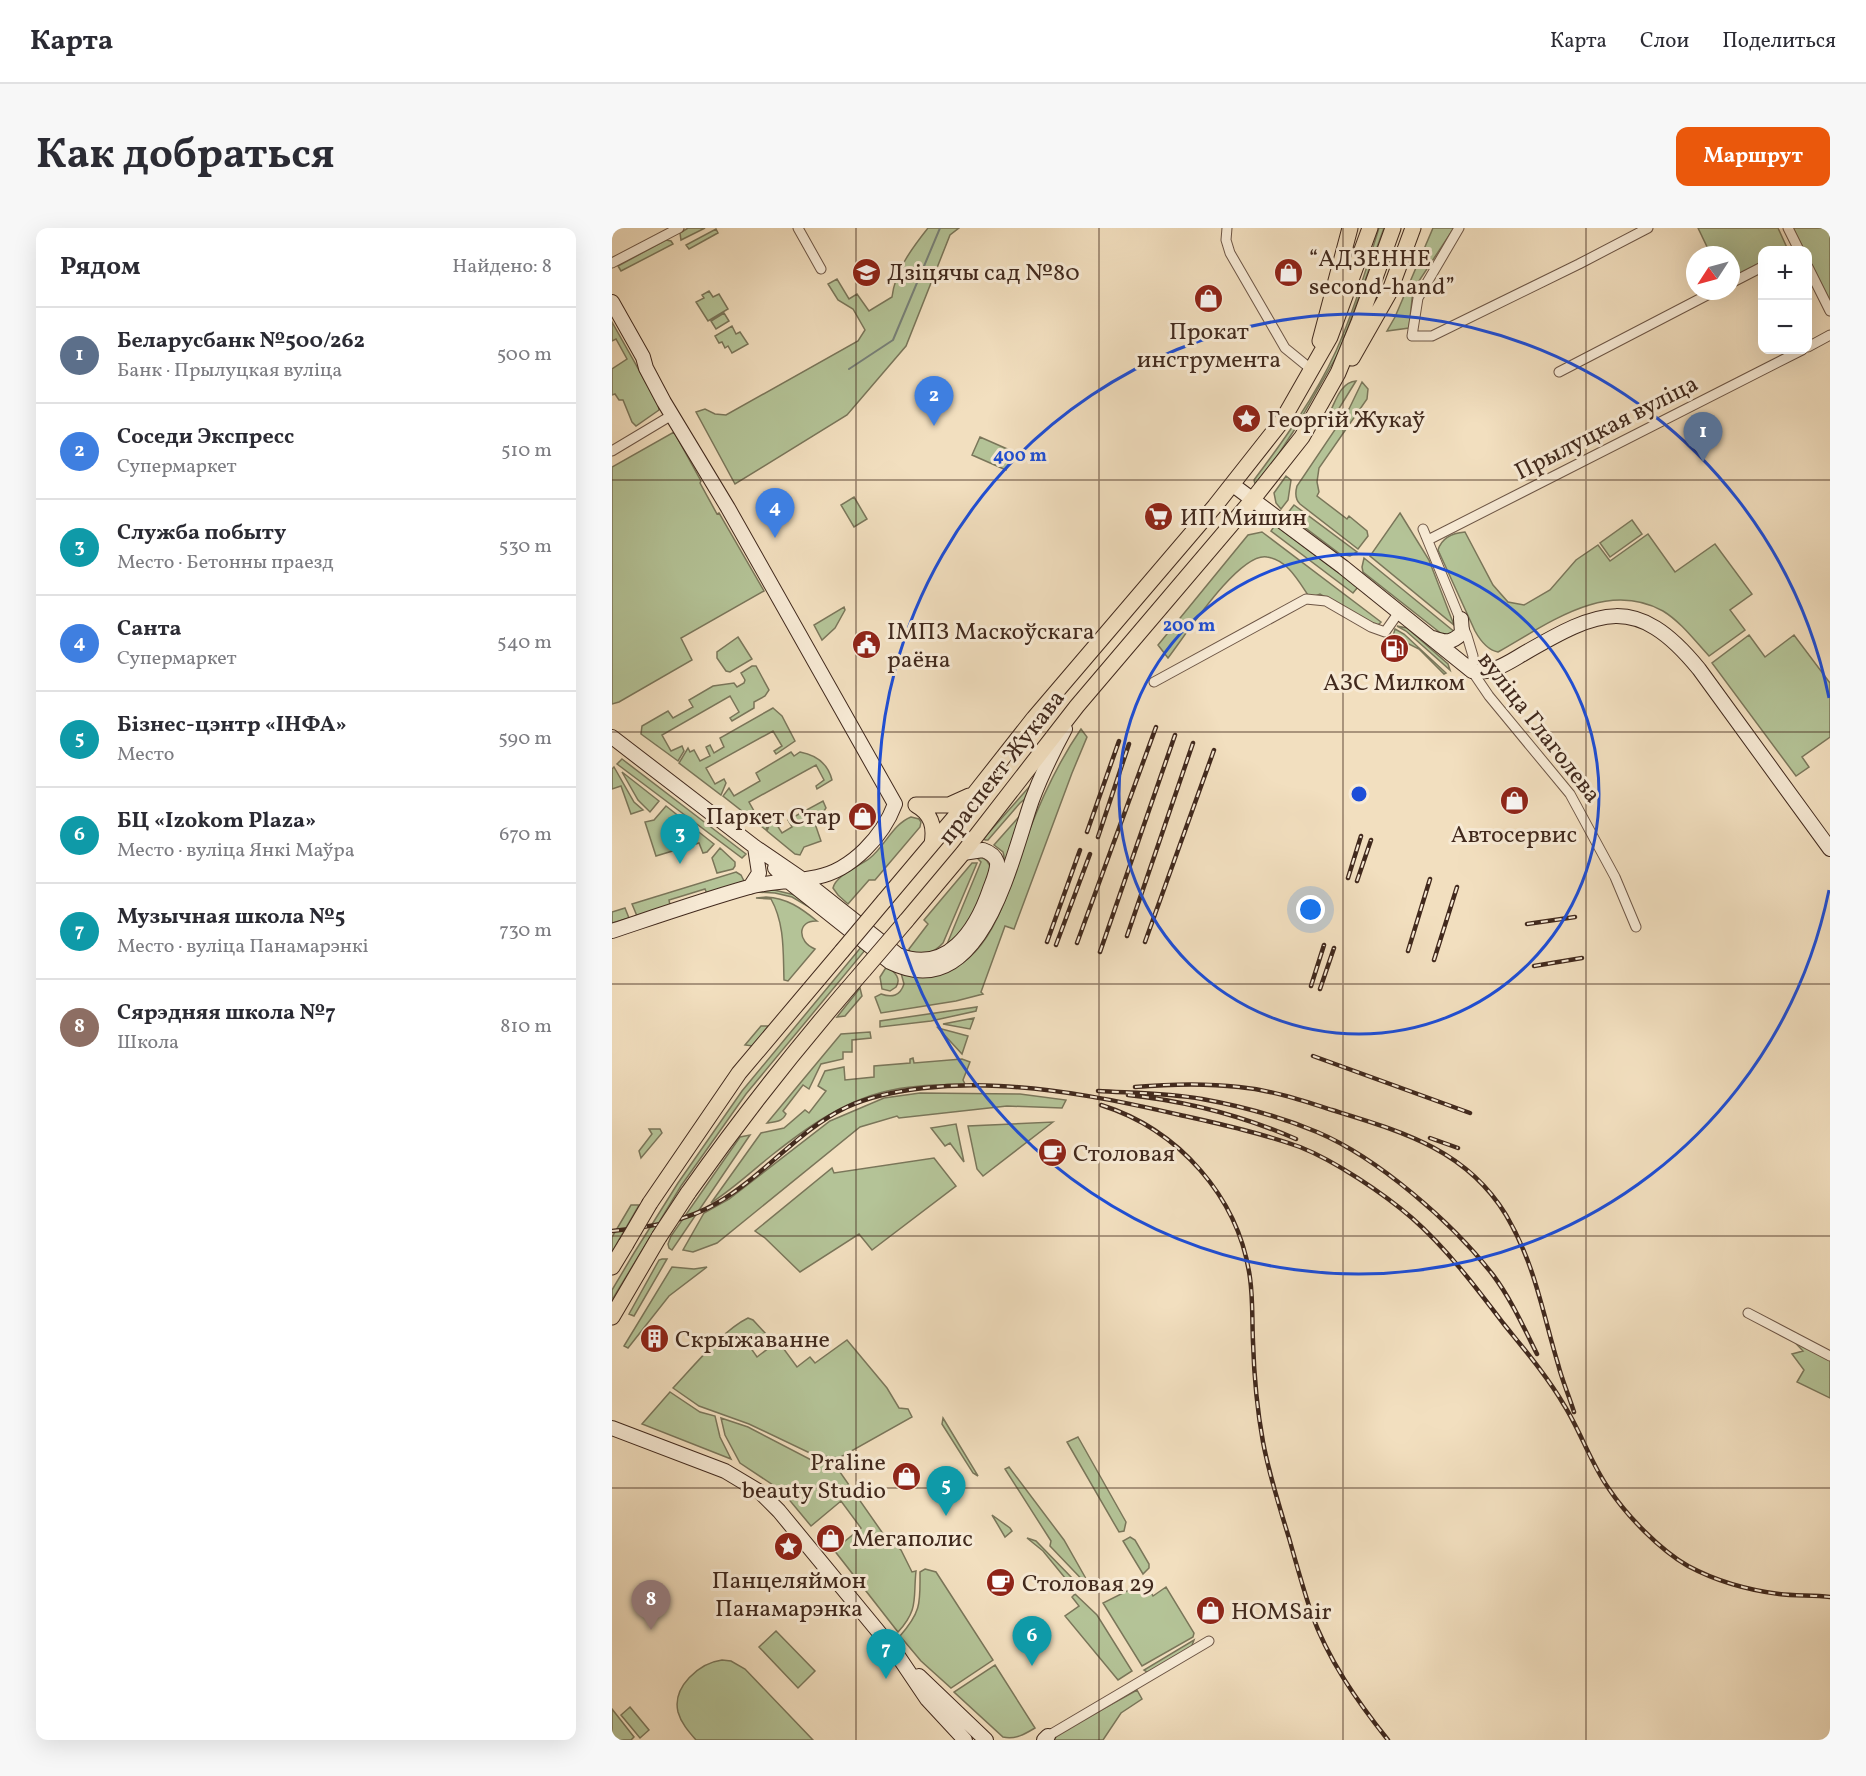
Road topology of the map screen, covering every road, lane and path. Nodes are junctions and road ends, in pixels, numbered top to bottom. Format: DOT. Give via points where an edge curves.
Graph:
graph roads {
  1 [pos="679,228"];
  2 [pos="798,228"];
  3 [pos="1227,228"];
  4 [pos="1350,228"];
  5 [pos="1370,228"];
  6 [pos="1393,228"];
  7 [pos="1413,228"];
  8 [pos="1648,228"];
  9 [pos="1788,228"];
  10 [pos="1456,232"];
  11 [pos="1795,246"];
  12 [pos="612,263"];
  13 [pos="820,269"];
  14 [pos="1758,269"];
  15 [pos="1812,275"];
  16 [pos="1740,278"];
  17 [pos="1698,300"];
  18 [pos="612,302"];
  19 [pos="1830,311"];
  20 [pos="1830,335"];
  21 [pos="1812,345"];
  22 [pos="1794,354"];
  23 [pos="643,357"];
  24 [pos="1313,369"];
  25 [pos="1559,372"];
  26 [pos="1338,373"];
  27 [pos="672,415"];
  28 [pos="612,451"];
  29 [pos="1233,485"];
  30 [pos="1253,499"];
  31 [pos="724,501"];
  32 [pos="1423,530"];
  33 [pos="1428,540"];
  34 [pos="1399,612"];
  35 [pos="1461,619"];
  36 [pos="1431,638"];
  37 [pos="1472,671"];
  38 [pos="1154,682"];
  39 [pos="1077,706"];
  40 [pos="612,737"];
  41 [pos="975,793"];
  42 [pos="895,804"];
  43 [pos="916,805"];
  44 [pos="932,844"];
  45 [pos="755,847"];
  46 [pos="1830,849"];
  47 [pos="963,853"];
  48 [pos="820,876"];
  49 [pos="802,879"];
  50 [pos="788,881"];
  51 [pos="750,887"];
  52 [pos="819,893"];
  53 [pos="805,894"];
  54 [pos="1636,927"];
  55 [pos="612,931"];
  56 [pos="674,1168"];
  57 [pos="692,1188"];
  58 [pos="612,1267"];
  59 [pos="1748,1312"];
  60 [pos="612,1317"];
  61 [pos="1830,1356"];
  62 [pos="612,1428"];
  63 [pos="1209,1641"];
  64 [pos="896,1653"];
  65 [pos="1044,1739"];
  66 [pos="965,1740"];
  67 [pos="986,1740"];
  1 -- 12 [label="street"];
  2 -- 13 [label="street"];
  3 -- 24 [label="street" via="1230,253 1278,337 1294,357"];
  4 -- 24 [label="main road"];
  5 -- 24 [label="main road, праспект Жукава" via="1338,318"];
  6 -- 26 [label="main road, праспект Жукава"];
  7 -- 26 [label="main road" via="1377,318 1349,364"];
  8 -- 10 [label="street" via="1432,336 1412,336 1418,298"];
  9 -- 11 [label="street"];
  14 -- 16 [label="street"];
  15 -- 19 [label="street"];
  17 -- 25 [label="street"];
  18 -- 23 [label="main road"];
  20 -- 21 [label="street"];
  22 -- 33 [label="street, Прылуцкая вуліца"];
  23 -- 27 [label="main road"];
  23 -- 31 [label="main road" via="652,365 723,492"];
  24 -- 29 [label="main road, праспект Жукава" via="1282,421"];
  26 -- 30 [label="main road, праспект Жукава" via="1302,437"];
  27 -- 28 [label="street"];
  27 -- 31 [label="main road"];
  29 -- 30 [label="main road, вуліца Глаголева"];
  29 -- 41 [label="main road, праспект Жукава"];
  30 -- 34 [label="main road, вуліца Глаголева"];
  30 -- 39 [label="main road, праспект Жукава"];
  31 -- 42 [label="main road"];
  32 -- 33 [label="street"];
  33 -- 35 [label="street"];
  34 -- 36 [label="main road, вуліца Глаголева"];
  34 -- 38 [label="street" via="1385,632 1326,601 1306,599"];
  35 -- 36 [label="main road" via="1462,633 1454,640 1442,642"];
  35 -- 37 [label="street" via="1473,656"];
  36 -- 37 [label="main road, вуліца Глаголева"];
  37 -- 46 [label="main road" via="1492,671 1570,627 1598,618 1631,618 1658,628 1699,669"];
  37 -- 54 [label="street, вуліца Глаголева" via="1570,794 1616,877"];
  39 -- 47 [label="main road, праспект Жукава"];
  39 -- 53 [label="main road" via="1044,768 990,917 956,959 923,971 904,969"];
  40 -- 45 [label="main road"];
  41 -- 43 [label="main road" via="948,805"];
  41 -- 44 [label="main road, праспект Жукава"];
  42 -- 43 [label="main road"];
  42 -- 48 [label="main road" via="879,833 861,853"];
  43 -- 44 [label="main road" via="926,811 931,821"];
  44 -- 56 [label="main road, праспект Жукава, bridge" via="739,1073"];
  45 -- 49 [label="main road"];
  45 -- 50 [label="main road"];
  45 -- 51 [label="main road" via="759,873"];
  47 -- 52 [label="main road" via="988,852 995,858 997,868 973,926 955,947 937,959 915,961 898,955"];
  47 -- 57 [label="main road, праспект Жукава, bridge" via="763,1090"];
  48 -- 49 [label="main road"];
  48 -- 52 [label="main road"];
  49 -- 50 [label="main road"];
  49 -- 52 [label="main road"];
  49 -- 53 [label="main road"];
  50 -- 51 [label="main road"];
  50 -- 53 [label="main road"];
  51 -- 55 [label="main road"];
  56 -- 57 [label="main road"];
  56 -- 58 [label="main road, праспект Жукава, bridge"];
  57 -- 60 [label="main road, праспект Жукава, bridge"];
  59 -- 61 [label="street"];
  62 -- 64 [label="main road" via="725,1472 760,1492"];
  63 -- 65 [label="street"];
  64 -- 66 [label="main road" via="927,1699"];
  64 -- 67 [label="main road"];
}
